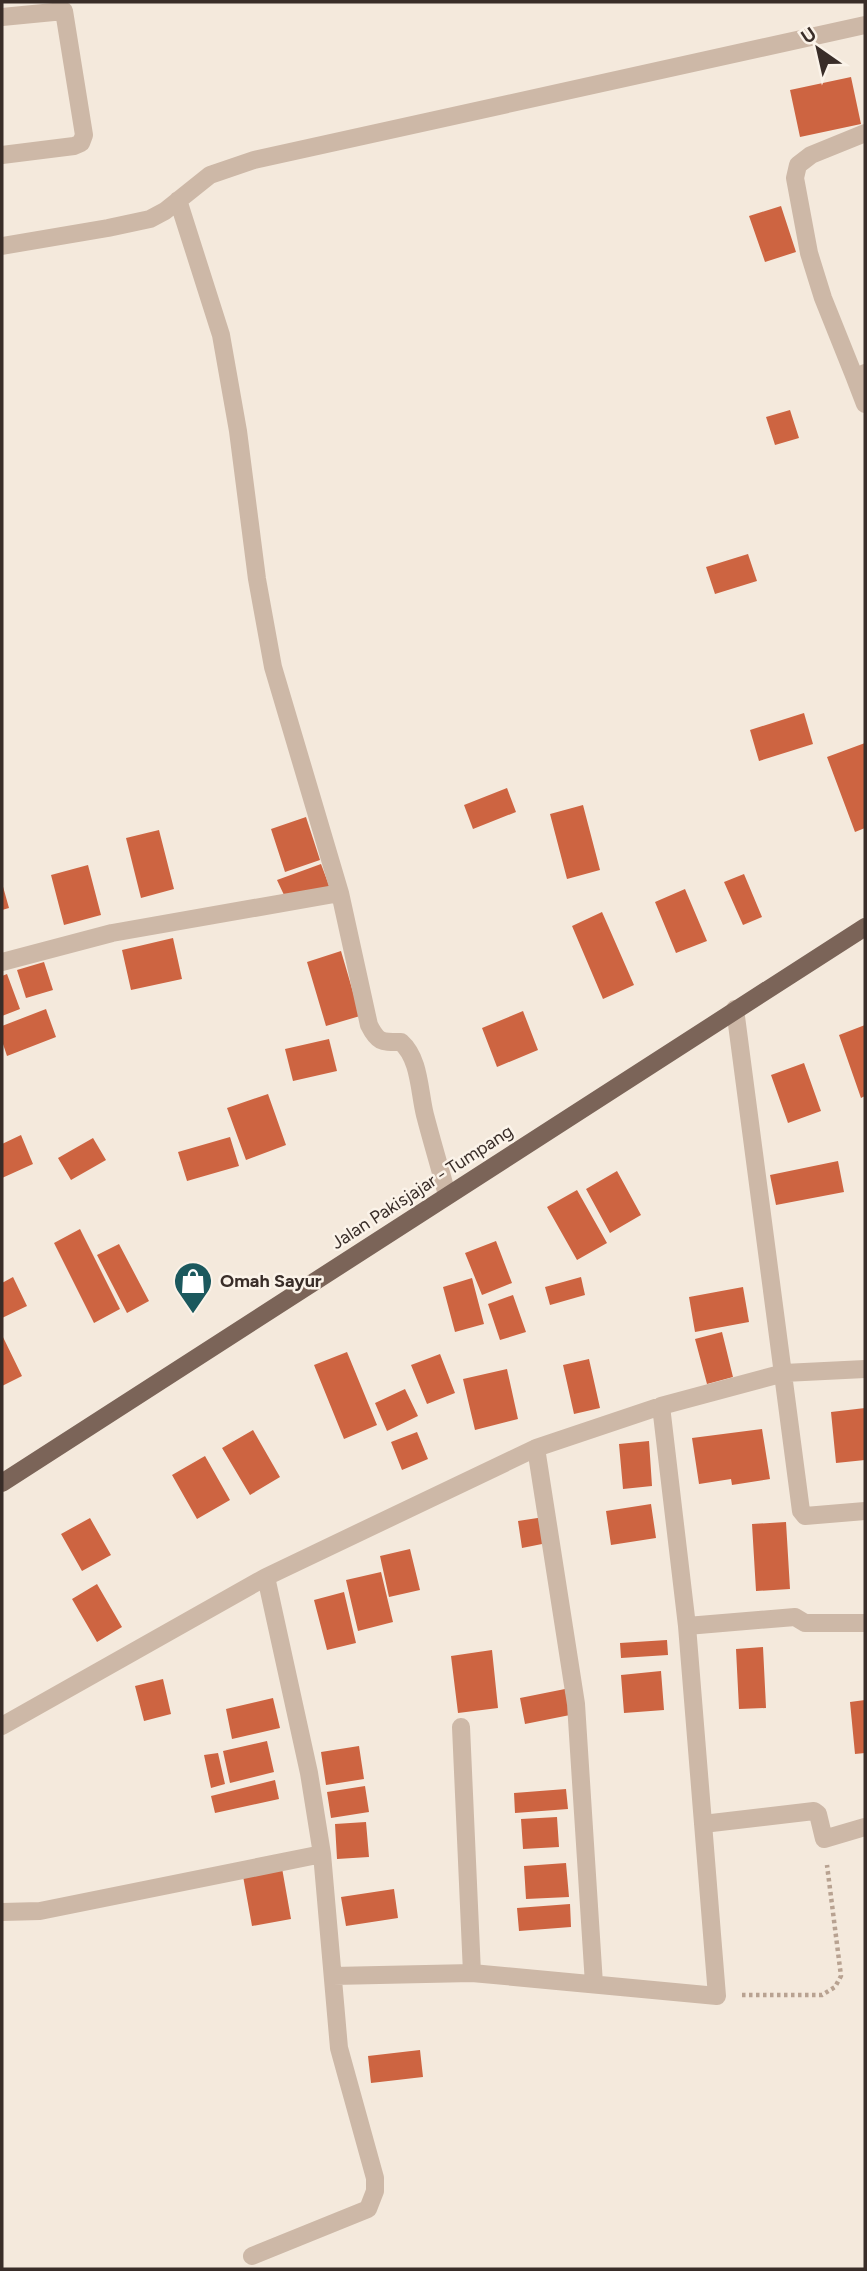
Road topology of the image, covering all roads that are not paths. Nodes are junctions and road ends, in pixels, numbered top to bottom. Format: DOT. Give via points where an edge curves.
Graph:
graph roads {
  1 [pos="2,17"];
  2 [pos="865,25"];
  3 [pos="865,133"];
  4 [pos="2,155"];
  5 [pos="178,200"];
  6 [pos="2,246"];
  7 [pos="860,376"];
  8 [pos="865,404"];
  9 [pos="340,893"];
  10 [pos="865,927"];
  11 [pos="2,962"];
  12 [pos="735,1009"];
  13 [pos="447,1195"];
  14 [pos="865,1369"];
  15 [pos="784,1373"];
  16 [pos="661,1406"];
  17 [pos="536,1448"];
  18 [pos="2,1483"];
  19 [pos="865,1511"];
  20 [pos="266,1577"];
  21 [pos="865,1623"];
  22 [pos="687,1626"];
  23 [pos="2,1726"];
  24 [pos="461,1727"];
  25 [pos="703,1824"];
  26 [pos="865,1827"];
  27 [pos="322,1854"];
  28 [pos="2,1912"];
  29 [pos="472,1973"];
  30 [pos="333,1976"];
  31 [pos="594,1984"];
  32 [pos="252,2256"];
  1 -- 4 [label="street" via="64,11 84,135 74,146"];
  2 -- 5 [label="street" via="254,160 210,175"];
  3 -- 7 [label="street" via="811,155 798,165 795,178 823,299"];
  5 -- 6 [label="street" via="150,219"];
  5 -- 9 [label="street" via="221,335 273,667"];
  7 -- 8 [label="street"];
  9 -- 11 [label="street" via="113,933"];
  9 -- 13 [label="street" via="369,1025 382,1042 401,1042 408,1048"];
  10 -- 12 [label="main road, Jalan Pakisjajar - Tumpang"];
  12 -- 13 [label="main road, Jalan Pakisjajar - Tumpang"];
  12 -- 15 [label="street"];
  13 -- 18 [label="main road, Jalan Pakisjajar - Tumpang"];
  14 -- 15 [label="street"];
  15 -- 16 [label="street"];
  15 -- 19 [label="street" via="802,1515"];
  16 -- 17 [label="street"];
  16 -- 22 [label="street"];
  17 -- 20 [label="street"];
  17 -- 31 [label="street" via="576,1704"];
  20 -- 23 [label="street"];
  20 -- 27 [label="street"];
  21 -- 22 [label="street" via="805,1623 795,1617"];
  22 -- 25 [label="street"];
  24 -- 29 [label="street"];
  25 -- 26 [label="street" via="814,1811 824,1839"];
  25 -- 31 [label="street" via="717,1996"];
  27 -- 28 [label="street" via="40,1911"];
  27 -- 30 [label="street"];
  29 -- 30 [label="street"];
  29 -- 31 [label="street"];
  30 -- 32 [label="street" via="340,2048 375,2178 373,2200 368,2209"];
}
